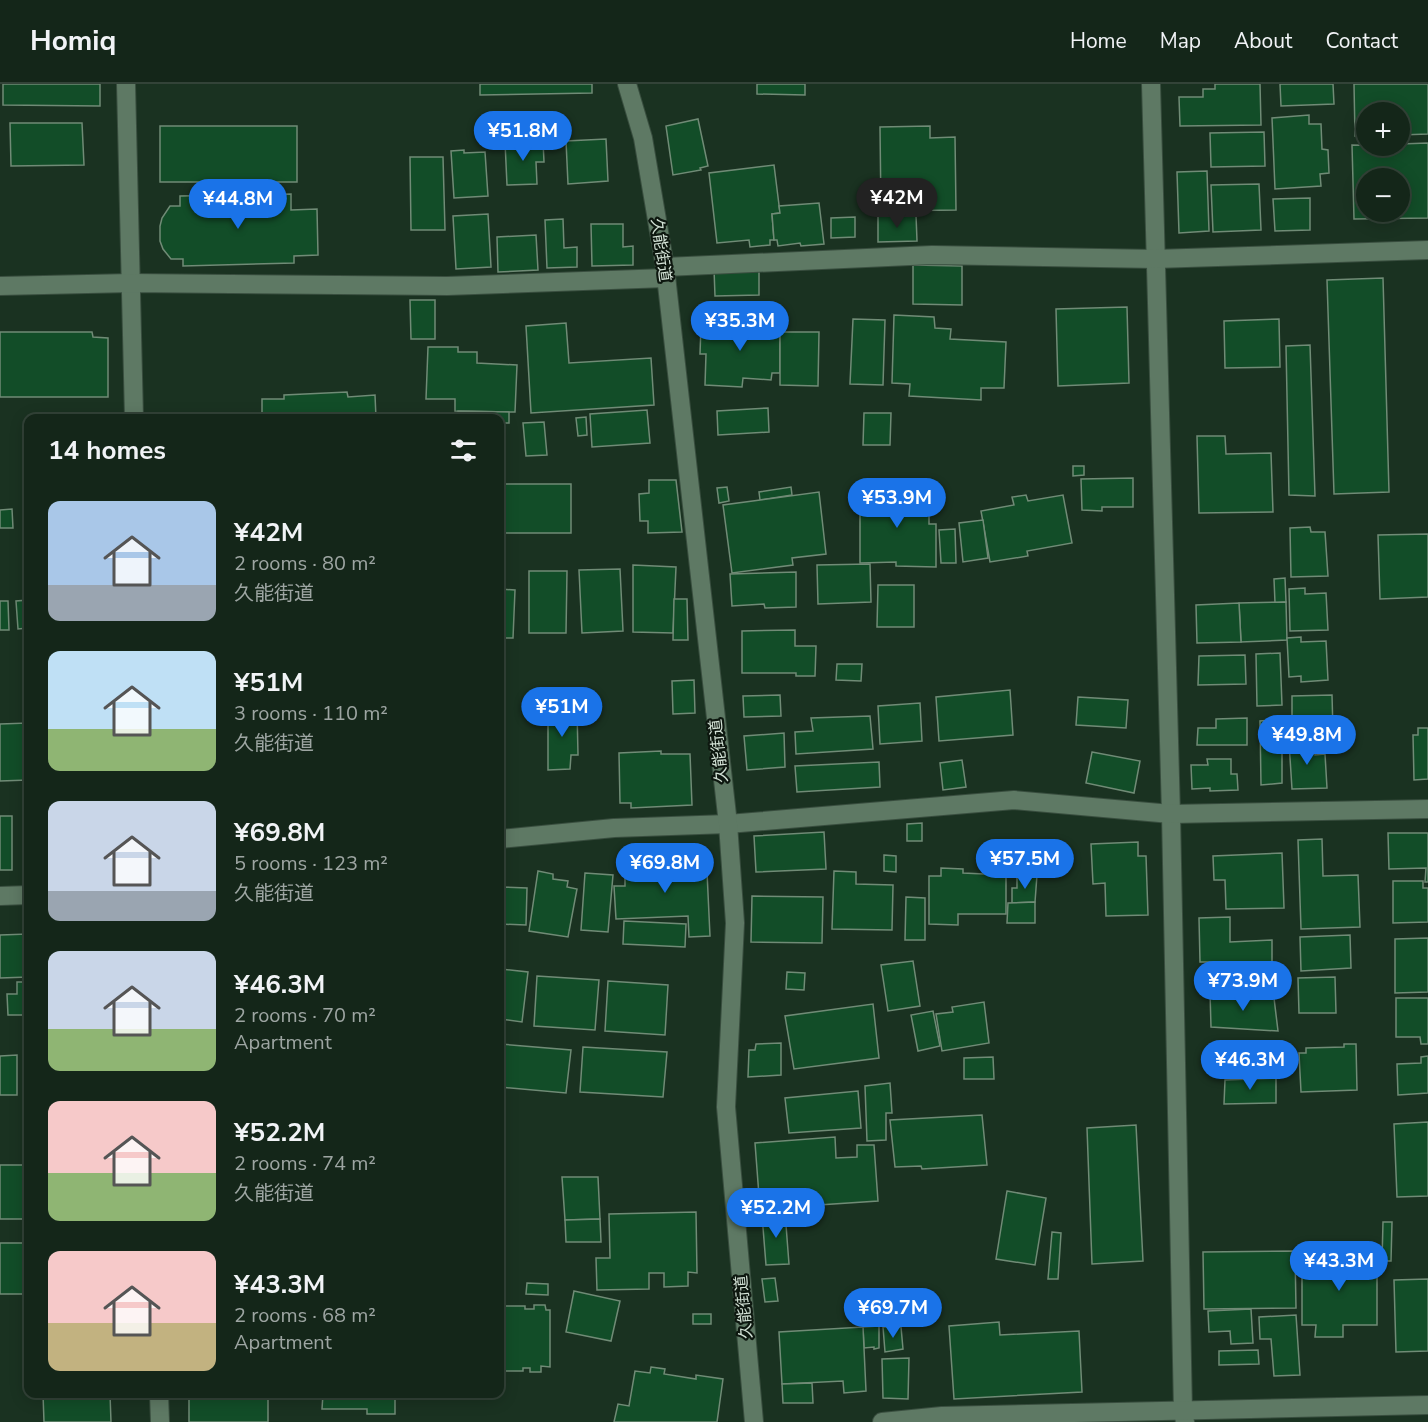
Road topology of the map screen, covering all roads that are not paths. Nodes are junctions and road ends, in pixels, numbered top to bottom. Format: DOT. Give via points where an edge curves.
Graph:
graph roads {
  1 [pos="126,84"];
  2 [pos="627,84"];
  3 [pos="1151,84"];
  4 [pos="1428,250"];
  5 [pos="1155,259"];
  6 [pos="665,272"];
  7 [pos="131,284"];
  8 [pos="0,286"];
  9 [pos="134,414"];
  10 [pos="1428,809"];
  11 [pos="1171,814"];
  12 [pos="728,824"];
  13 [pos="504,839"];
  14 [pos="24,895"];
  15 [pos="0,896"];
  16 [pos="159,1398"];
  17 [pos="1428,1405"];
  18 [pos="1184,1416"];
  19 [pos="160,1422"];
  20 [pos="754,1422"];
  21 [pos="882,1422"];
  1 -- 7 [label="street"];
  2 -- 6 [label="street, 久能街道" via="643,138"];
  3 -- 5 [label="street"];
  4 -- 5 [label="street"];
  5 -- 6 [label="street" via="932,255"];
  5 -- 11 [label="street"];
  6 -- 7 [label="street" via="447,286"];
  6 -- 12 [label="street, 久能街道"];
  7 -- 8 [label="street"];
  7 -- 9 [label="street"];
  10 -- 11 [label="street"];
  11 -- 12 [label="street" via="1014,800"];
  11 -- 18 [label="street"];
  12 -- 13 [label="street" via="614,828"];
  12 -- 20 [label="street, 久能街道" via="735,923 726,1107"];
  14 -- 15 [label="street"];
  16 -- 19 [label="street"];
  17 -- 18 [label="street"];
  18 -- 21 [label="street" via="942,1416"];
}
